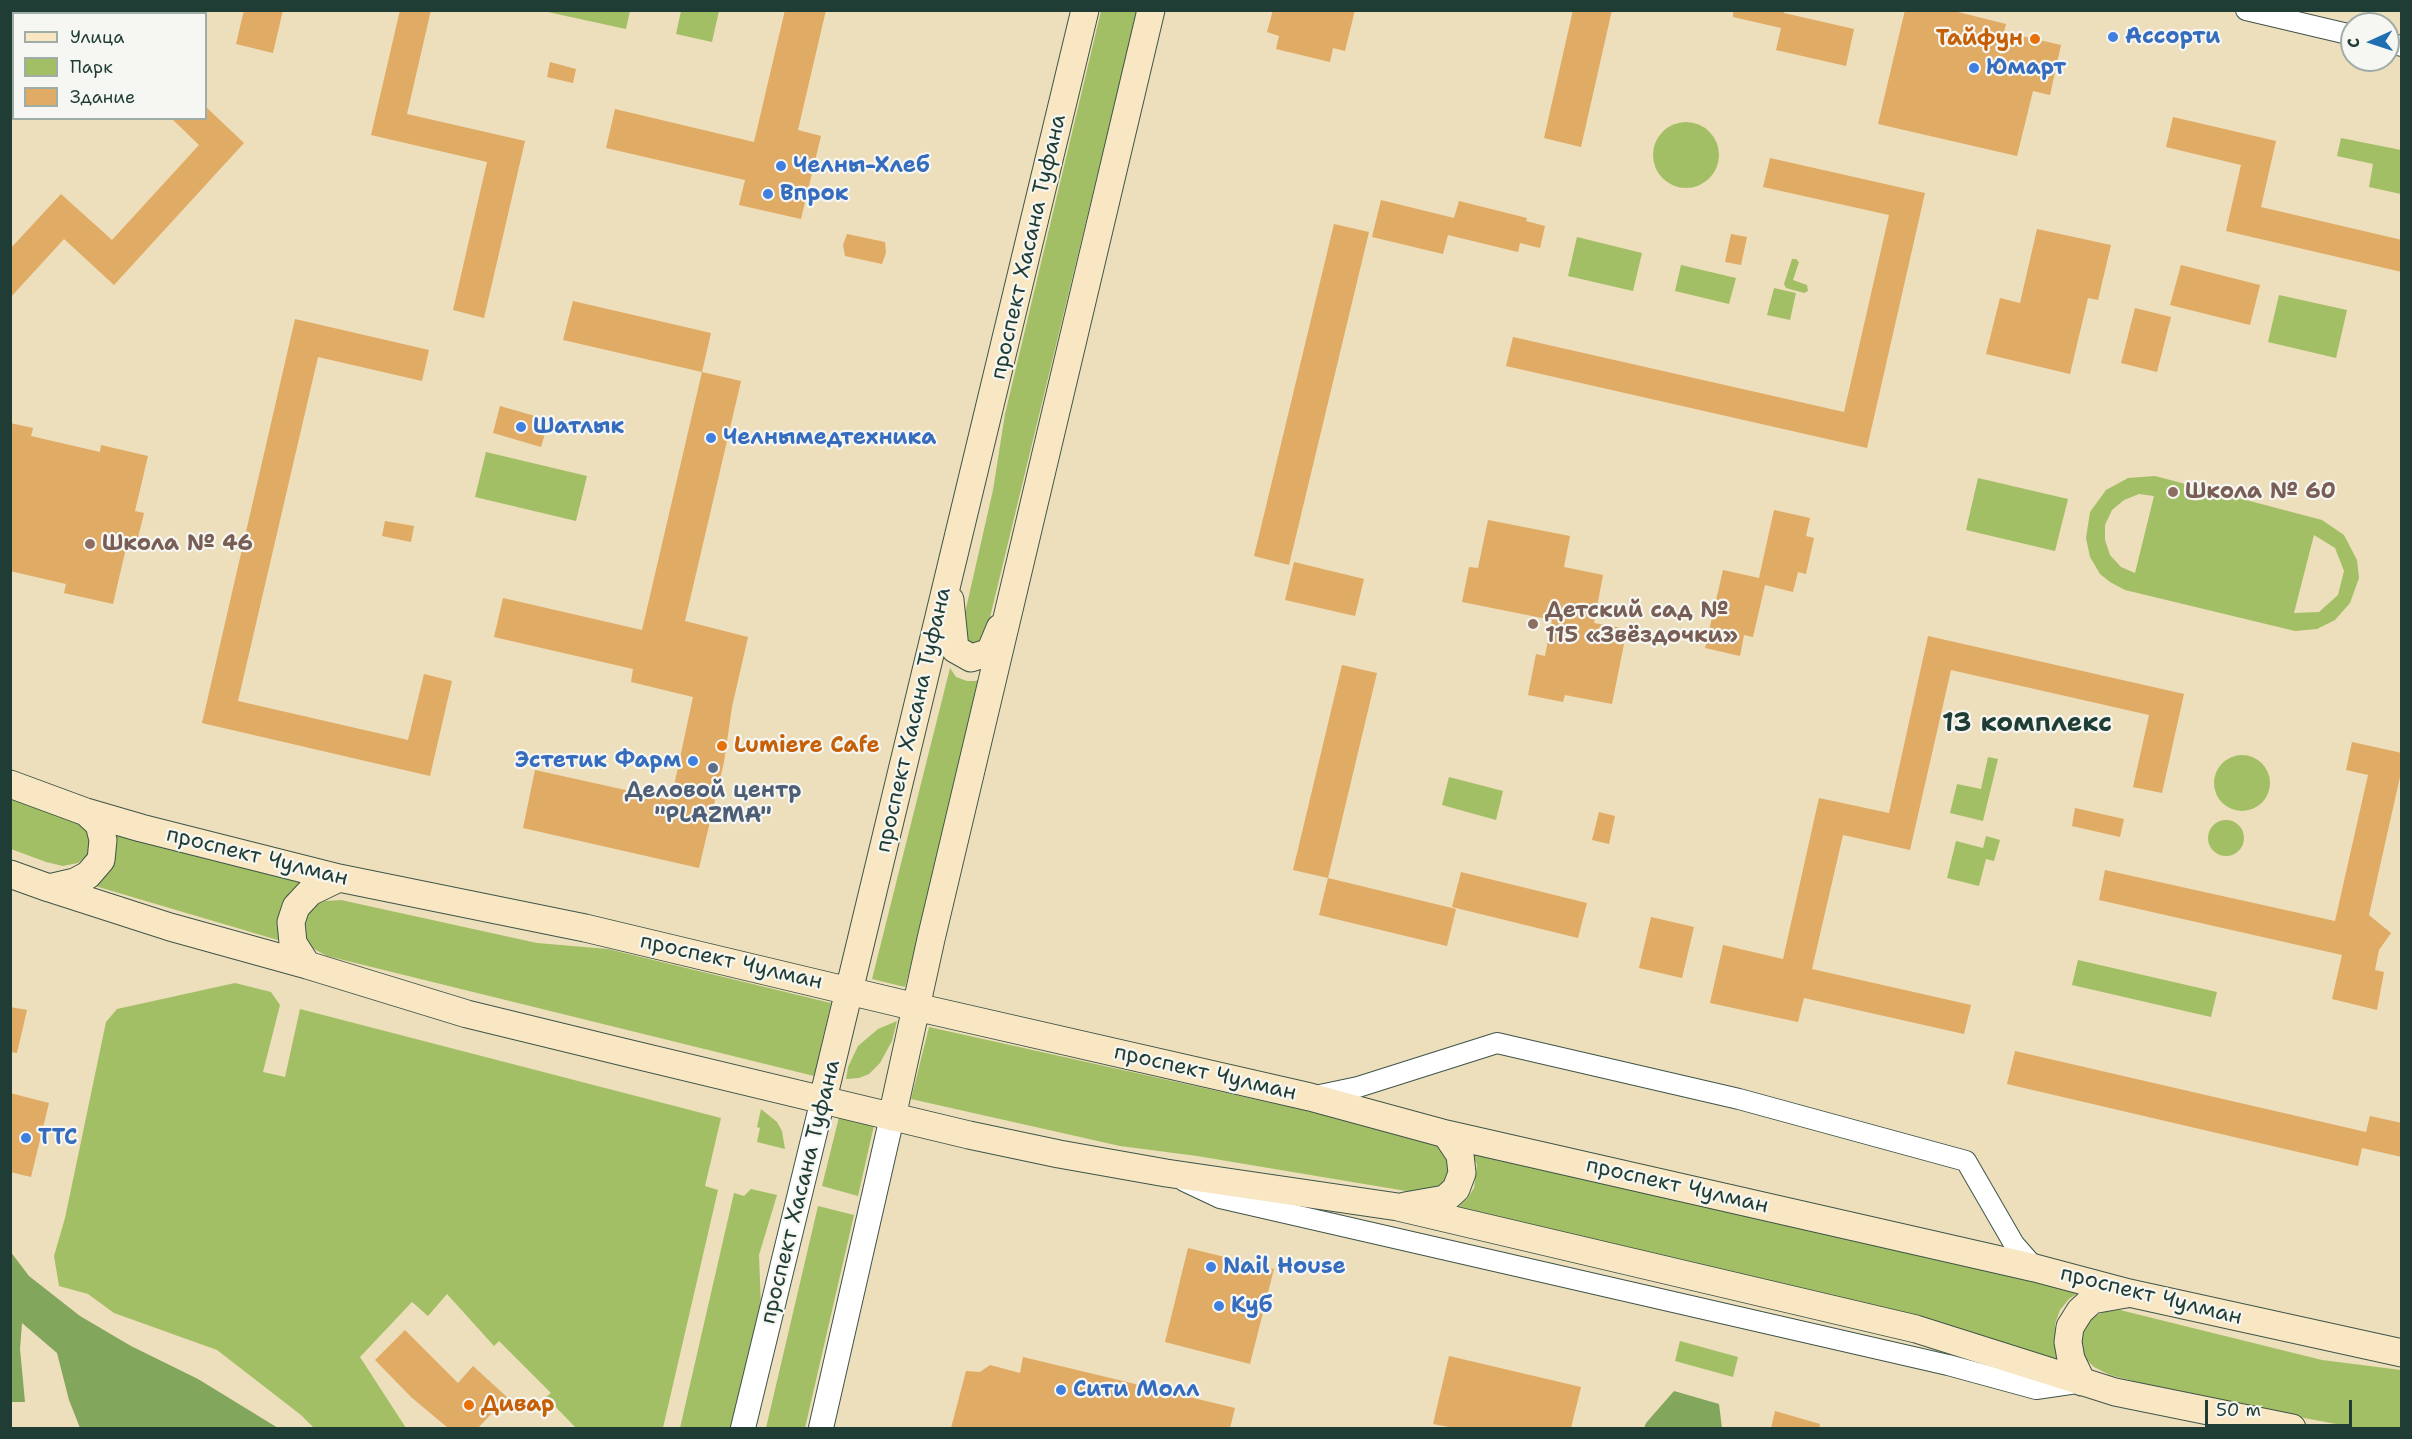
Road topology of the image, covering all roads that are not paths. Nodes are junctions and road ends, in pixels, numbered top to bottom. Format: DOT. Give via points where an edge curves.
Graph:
graph roads {
  1 [pos="1085,10"];
  2 [pos="1151,10"];
  3 [pos="2246,10"];
  4 [pos="2340,32"];
  5 [pos="948,578"];
  6 [pos="1014,595"];
  7 [pos="10,783"];
  8 [pos="87,812"];
  9 [pos="10,873"];
  10 [pos="339,878"];
  11 [pos="49,888"];
  12 [pos="307,965"];
  13 [pos="849,991"];
  14 [pos="915,1007"];
  15 [pos="1310,1097"];
  16 [pos="823,1099"];
  17 [pos="892,1117"];
  18 [pos="1446,1134"];
  19 [pos="1166,1173"];
  20 [pos="1398,1207"];
  21 [pos="2036,1268"];
  22 [pos="2129,1293"];
  23 [pos="2402,1353"];
  24 [pos="2082,1382"];
  25 [pos="743,1428"];
  26 [pos="821,1428"];
  27 [pos="2292,1428"];
  1 -- 5 [label="main road, проспект Хасана Туфана"];
  2 -- 6 [label="main road"];
  3 -- 4 [label="street"];
  5 -- 6 [label="main road" via="955,649 971,658 990,652"];
  5 -- 13 [label="main road, проспект Хасана Туфана"];
  6 -- 14 [label="main road"];
  7 -- 8 [label="main road, проспект Чулман"];
  8 -- 10 [label="main road, проспект Чулман"];
  8 -- 11 [label="main road" via="99,824 103,840 101,860 88,876"];
  9 -- 11 [label="main road"];
  10 -- 12 [label="main road" via="310,892 296,907 291,922 293,943"];
  10 -- 13 [label="main road, проспект Чулман" via="585,928"];
  11 -- 12 [label="main road"];
  12 -- 16 [label="main road" via="467,1014"];
  13 -- 14 [label="main road, проспект Чулман"];
  13 -- 16 [label="main road, проспект Хасана Туфана"];
  14 -- 15 [label="main road, проспект Чулман"];
  14 -- 17 [label="main road"];
  15 -- 18 [label="main road, проспект Чулман"];
  15 -- 21 [label="street" via="1358,1087 1497,1043 1750,1102 1966,1161 2014,1244"];
  16 -- 17 [label="main road"];
  16 -- 25 [label="street, проспект Хасана Туфана"];
  17 -- 19 [label="main road"];
  17 -- 26 [label="street"];
  18 -- 20 [label="main road" via="1460,1155 1462,1173 1456,1189 1445,1199"];
  18 -- 21 [label="main road, проспект Чулман"];
  19 -- 20 [label="main road"];
  19 -- 24 [label="street" via="1220,1198 1947,1365 2036,1389"];
  20 -- 24 [label="main road" via="1916,1329"];
  21 -- 22 [label="main road, проспект Чулман"];
  22 -- 23 [label="main road, проспект Чулман"];
  22 -- 24 [label="main road" via="2092,1300 2070,1327 2071,1359"];
  24 -- 27 [label="main road"];
}
